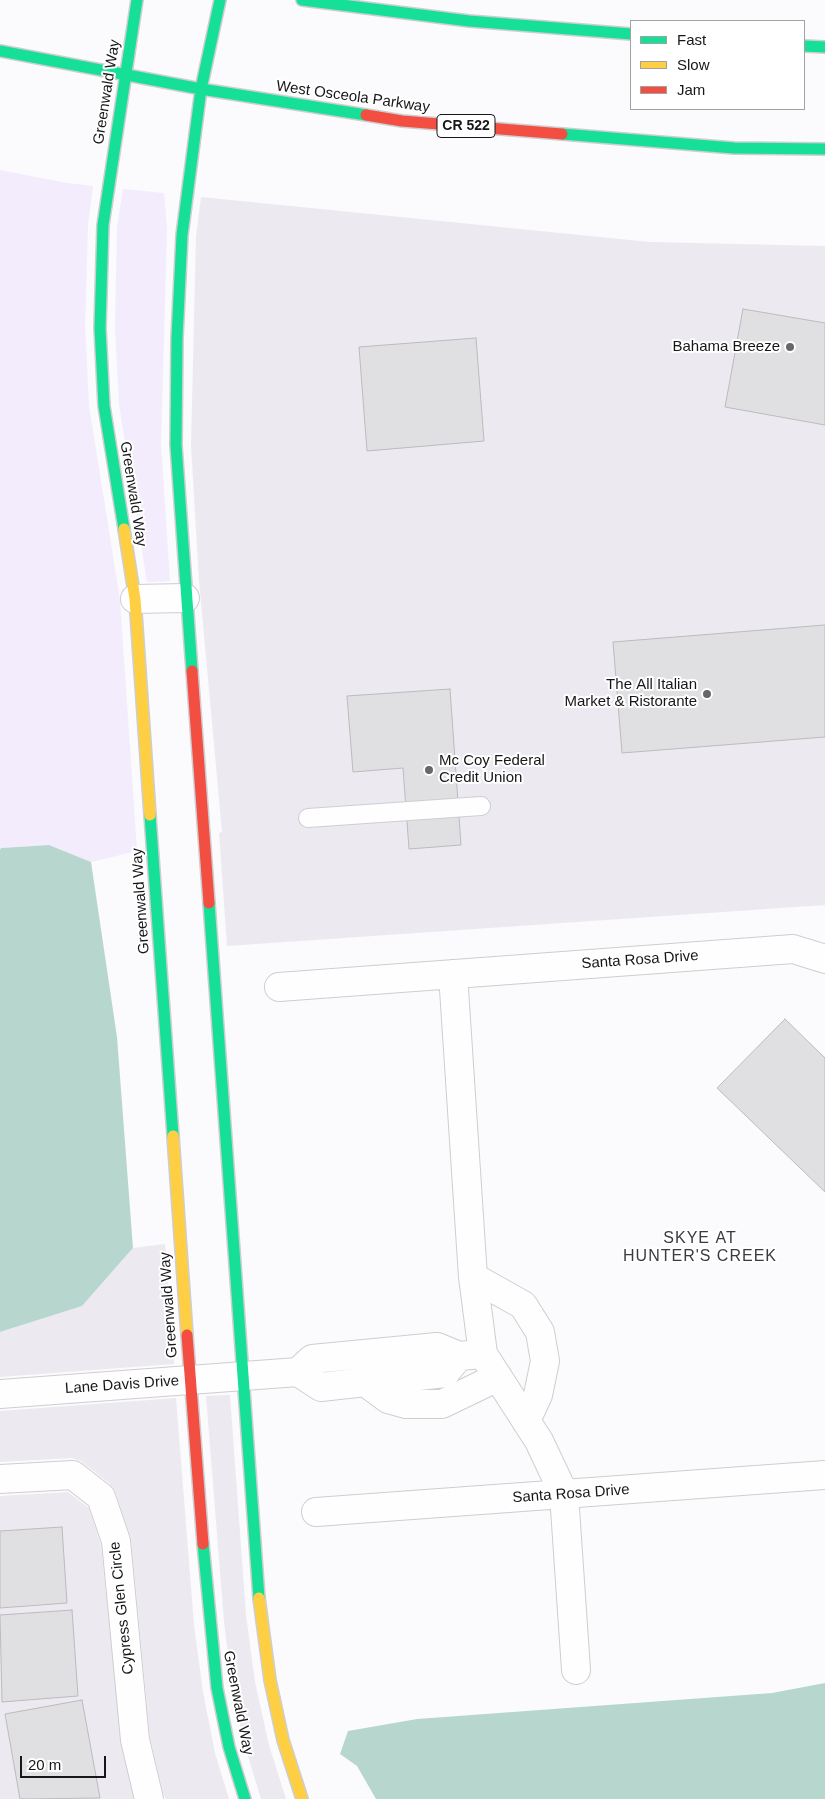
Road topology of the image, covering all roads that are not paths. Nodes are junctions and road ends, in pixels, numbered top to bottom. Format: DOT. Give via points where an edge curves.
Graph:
graph roads {
  1 [pos="137,0"];
  2 [pos="220,0"];
  3 [pos="302,0"];
  4 [pos="630,34"];
  5 [pos="805,46"];
  6 [pos="825,47"];
  7 [pos="0,51"];
  8 [pos="124,75"];
  9 [pos="201,89"];
  10 [pos="825,149"];
  11 [pos="185,598"];
  12 [pos="134,599"];
  13 [pos="481,806"];
  14 [pos="308,818"];
  15 [pos="825,959"];
  16 [pos="453,974"];
  17 [pos="279,987"];
  18 [pos="473,1277"];
  19 [pos="471,1355"];
  20 [pos="298,1372"];
  21 [pos="244,1377"];
  22 [pos="498,1377"];
  23 [pos="190,1380"];
  24 [pos="365,1382"];
  25 [pos="0,1394"];
  26 [pos="526,1421"];
  27 [pos="825,1475"];
  28 [pos="0,1479"];
  29 [pos="564,1494"];
  30 [pos="316,1512"];
  31 [pos="576,1670"];
  32 [pos="149,1799"];
  33 [pos="245,1799"];
  34 [pos="302,1799"];
  1 -- 8 [label="street, Greenwald Way"];
  2 -- 9 [label="street"];
  3 -- 4 [label="street" via="469,21"];
  5 -- 6 [label="street"];
  7 -- 8 [label="street, West Osceola Parkway / CR 522"];
  8 -- 9 [label="street, West Osceola Parkway / CR 522"];
  8 -- 12 [label="street, Greenwald Way" via="103,225 100,328 104,406"];
  9 -- 10 [label="street, West Osceola Parkway / CR 522" via="402,121 734,148"];
  9 -- 11 [label="street" via="182,234 177,338 176,445"];
  11 -- 12 [label="street"];
  11 -- 21 [label="street"];
  12 -- 23 [label="street, Greenwald Way"];
  13 -- 14 [label="lane"];
  15 -- 16 [label="street, Santa Rosa Drive" via="793,949"];
  16 -- 17 [label="street, Santa Rosa Drive"];
  16 -- 18 [label="street"];
  18 -- 19 [label="street"];
  18 -- 26 [label="street" via="523,1305 540,1332 545,1362 538,1395"];
  19 -- 20 [label="street" via="438,1347 312,1358"];
  19 -- 22 [label="street"];
  19 -- 24 [label="street" via="445,1373"];
  20 -- 21 [label="street, Lane Davis Drive"];
  20 -- 24 [label="street" via="321,1387"];
  21 -- 23 [label="street, Lane Davis Drive"];
  21 -- 34 [label="street" via="260,1614 283,1740"];
  22 -- 24 [label="street" via="442,1404 406,1404 388,1399"];
  22 -- 26 [label="street"];
  23 -- 25 [label="street, Lane Davis Drive"];
  23 -- 33 [label="street, Greenwald Way" via="217,1688 229,1747"];
  26 -- 29 [label="street"];
  27 -- 29 [label="street, Santa Rosa Drive"];
  28 -- 32 [label="street, Cypress Glen Circle" via="73,1475 101,1497 116,1541 136,1740"];
  29 -- 30 [label="street, Santa Rosa Drive"];
  29 -- 31 [label="street"];
}
